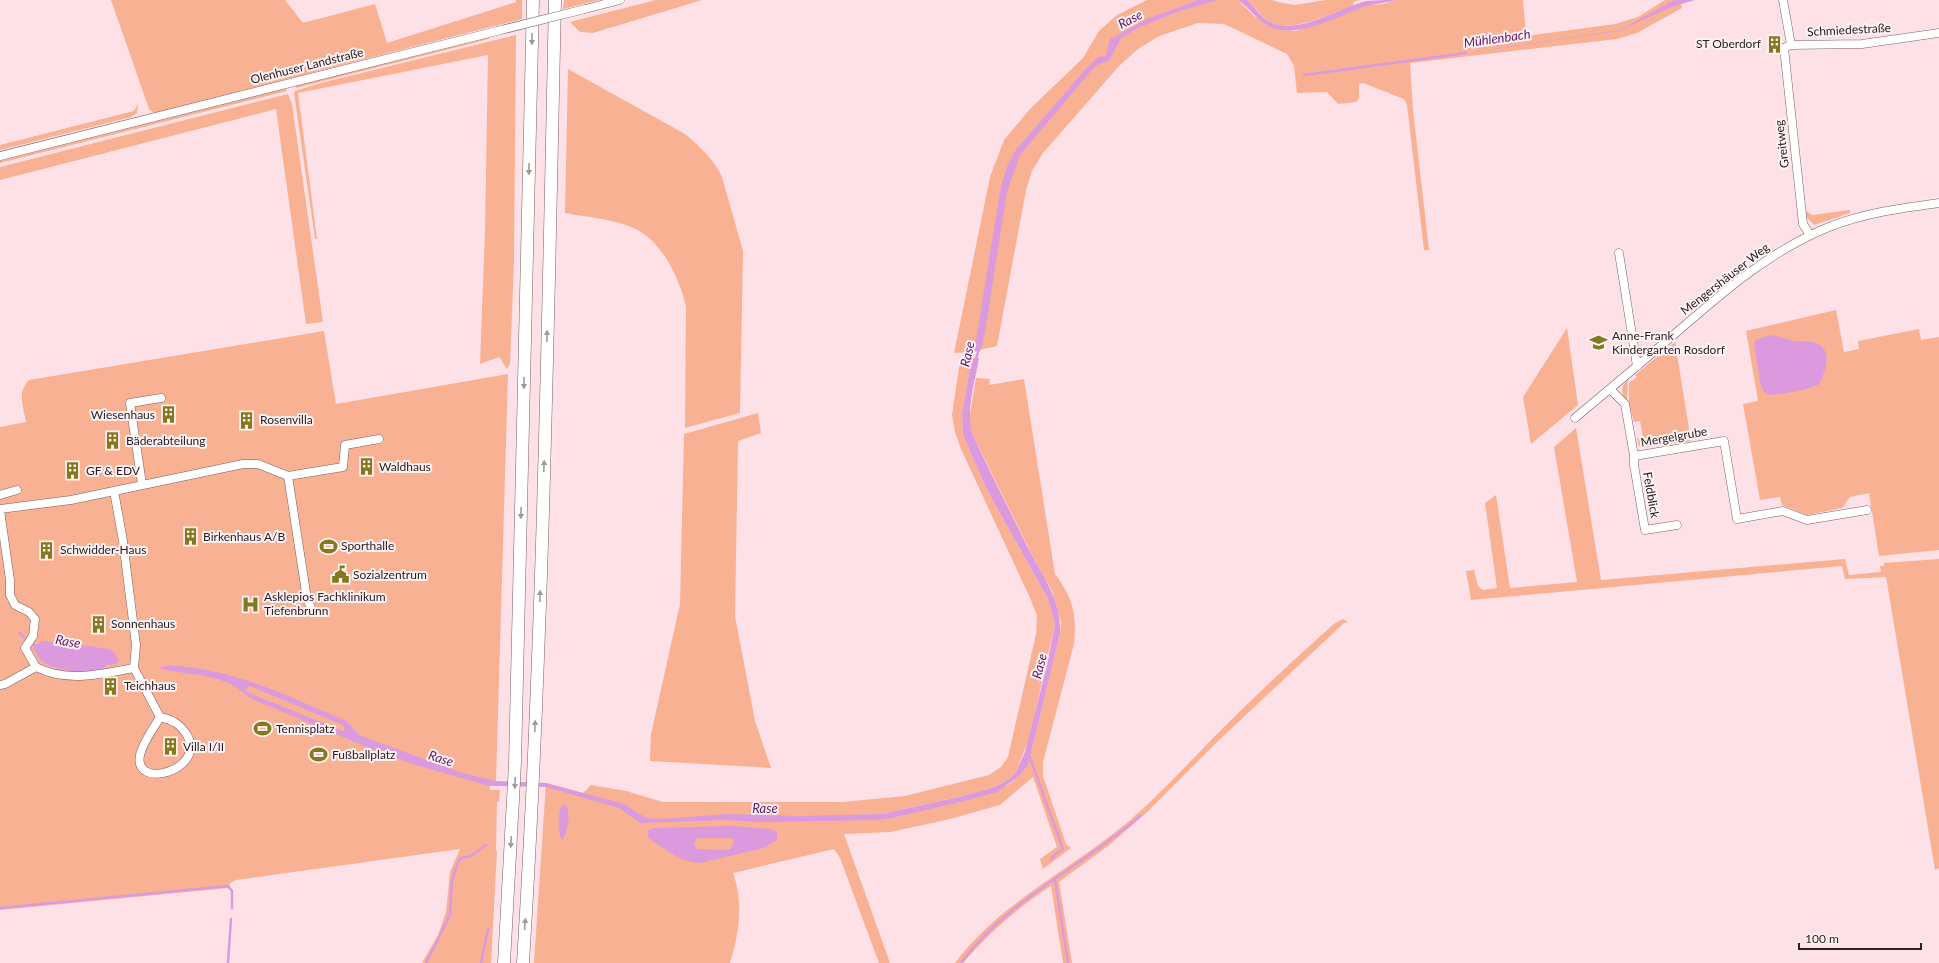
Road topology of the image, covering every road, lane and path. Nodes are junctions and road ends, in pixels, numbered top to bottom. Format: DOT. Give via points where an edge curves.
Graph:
graph roads {
  1 [pos="533,0"];
  2 [pos="555,0"];
  3 [pos="620,0"];
  4 [pos="1783,0"];
  5 [pos="1939,33"];
  6 [pos="1788,46"];
  7 [pos="0,156"];
  8 [pos="1939,203"];
  9 [pos="1810,235"];
  10 [pos="1619,253"];
  11 [pos="1637,366"];
  12 [pos="1610,389"];
  13 [pos="161,398"];
  14 [pos="1575,418"];
  15 [pos="379,439"];
  16 [pos="1634,456"];
  17 [pos="288,476"];
  18 [pos="142,484"];
  19 [pos="17,490"];
  20 [pos="114,491"];
  21 [pos="3,494"];
  22 [pos="3,509"];
  23 [pos="1867,510"];
  24 [pos="1677,525"];
  25 [pos="312,610"];
  26 [pos="36,667"];
  27 [pos="134,668"];
  28 [pos="0,685"];
  29 [pos="160,717"];
  30 [pos="503,963"];
  31 [pos="523,963"];
  1 -- 30 [label="highway, one-way" via="516,764"];
  31 -- 2 [label="highway, one-way" via="533,801"];
  3 -- 7 [label="street, Olenhuser Landstraße, bridge"];
  4 -- 6 [label="street, Greitweg"];
  5 -- 6 [label="street, Schmiedestraße" via="1862,44"];
  6 -- 9 [label="street, Greitweg" via="1803,224"];
  8 -- 9 [label="street, Mengershäuser Weg" via="1862,216"];
  9 -- 11 [label="street, Mengershäuser Weg" via="1751,271"];
  10 -- 11 [label="street"];
  11 -- 12 [label="street, Mengershäuser Weg"];
  12 -- 14 [label="street, Mengershäuser Weg"];
  12 -- 16 [label="street, Mergelgrube" via="1625,404"];
  13 -- 18 [label="street" via="130,403"];
  15 -- 17 [label="street" via="345,445 342,467"];
  16 -- 23 [label="street, Mergelgrube" via="1724,441 1737,519 1783,511 1807,520"];
  16 -- 24 [label="street, Feldblick" via="1645,530"];
  17 -- 18 [label="street" via="262,465 250,464"];
  17 -- 25 [label="street"];
  18 -- 20 [label="street"];
  19 -- 21 [label="street"];
  20 -- 22 [label="street" via="71,500"];
  20 -- 27 [label="street" via="136,645"];
  21 -- 22 [label="street"];
  22 -- 26 [label="street" via="10,595 15,604 34,618 25,650"];
  26 -- 27 [label="street" via="48,672 78,677"];
  26 -- 28 [label="street"];
  27 -- 29 [label="street"];
  29 -- 29 [label="street" via="140,753 140,765 148,773 161,773 179,767 190,748 187,736 178,724"];
}
